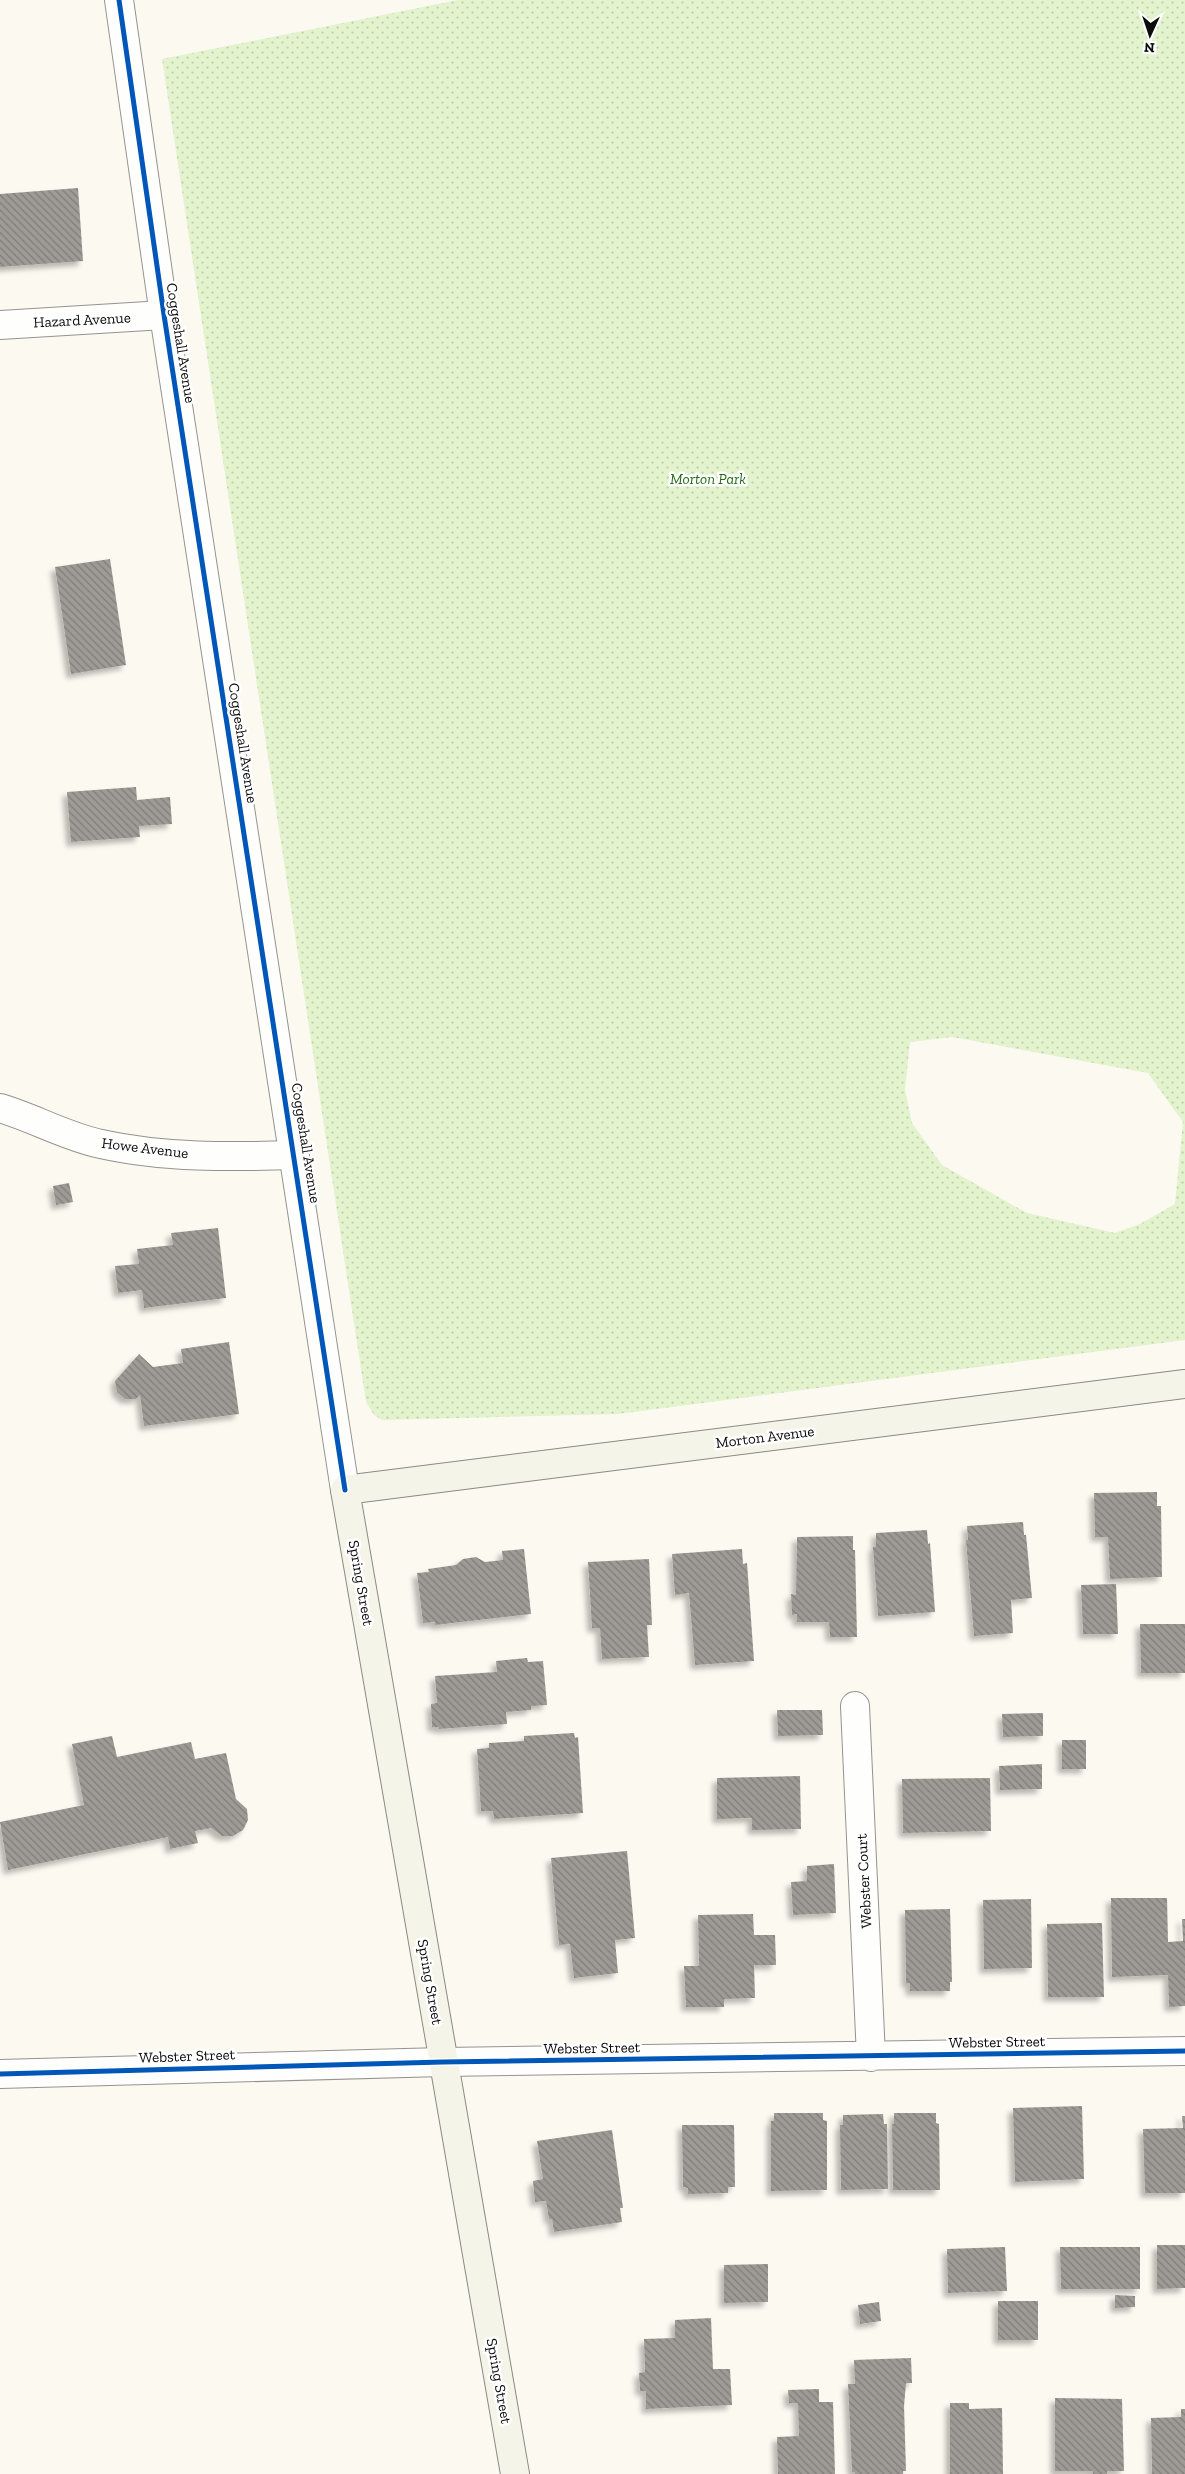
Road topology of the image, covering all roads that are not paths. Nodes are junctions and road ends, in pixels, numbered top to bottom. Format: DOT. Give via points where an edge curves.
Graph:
graph roads {
  1 [pos="119,0"];
  2 [pos="164,316"];
  3 [pos="0,325"];
  4 [pos="0,1108"];
  5 [pos="295,1155"];
  6 [pos="1185,1384"];
  7 [pos="345,1490"];
  8 [pos="855,1706"];
  9 [pos="1185,2051"];
  10 [pos="871,2056"];
  11 [pos="444,2062"];
  12 [pos="0,2074"];
  13 [pos="515,2474"];
  1 -- 2 [label="street, Coggeshall Avenue"];
  2 -- 3 [label="street, Hazard Avenue"];
  2 -- 5 [label="street, Coggeshall Avenue"];
  4 -- 5 [label="street, Howe Avenue" via="108,1145 225,1157"];
  5 -- 7 [label="street, Coggeshall Avenue"];
  6 -- 7 [label="main road, Morton Avenue"];
  7 -- 11 [label="main road, Spring Street"];
  8 -- 10 [label="street, Webster Court"];
  9 -- 10 [label="street, Webster Street"];
  10 -- 11 [label="street, Webster Street"];
  11 -- 12 [label="street, Webster Street"];
  11 -- 13 [label="main road, Spring Street"];
}
